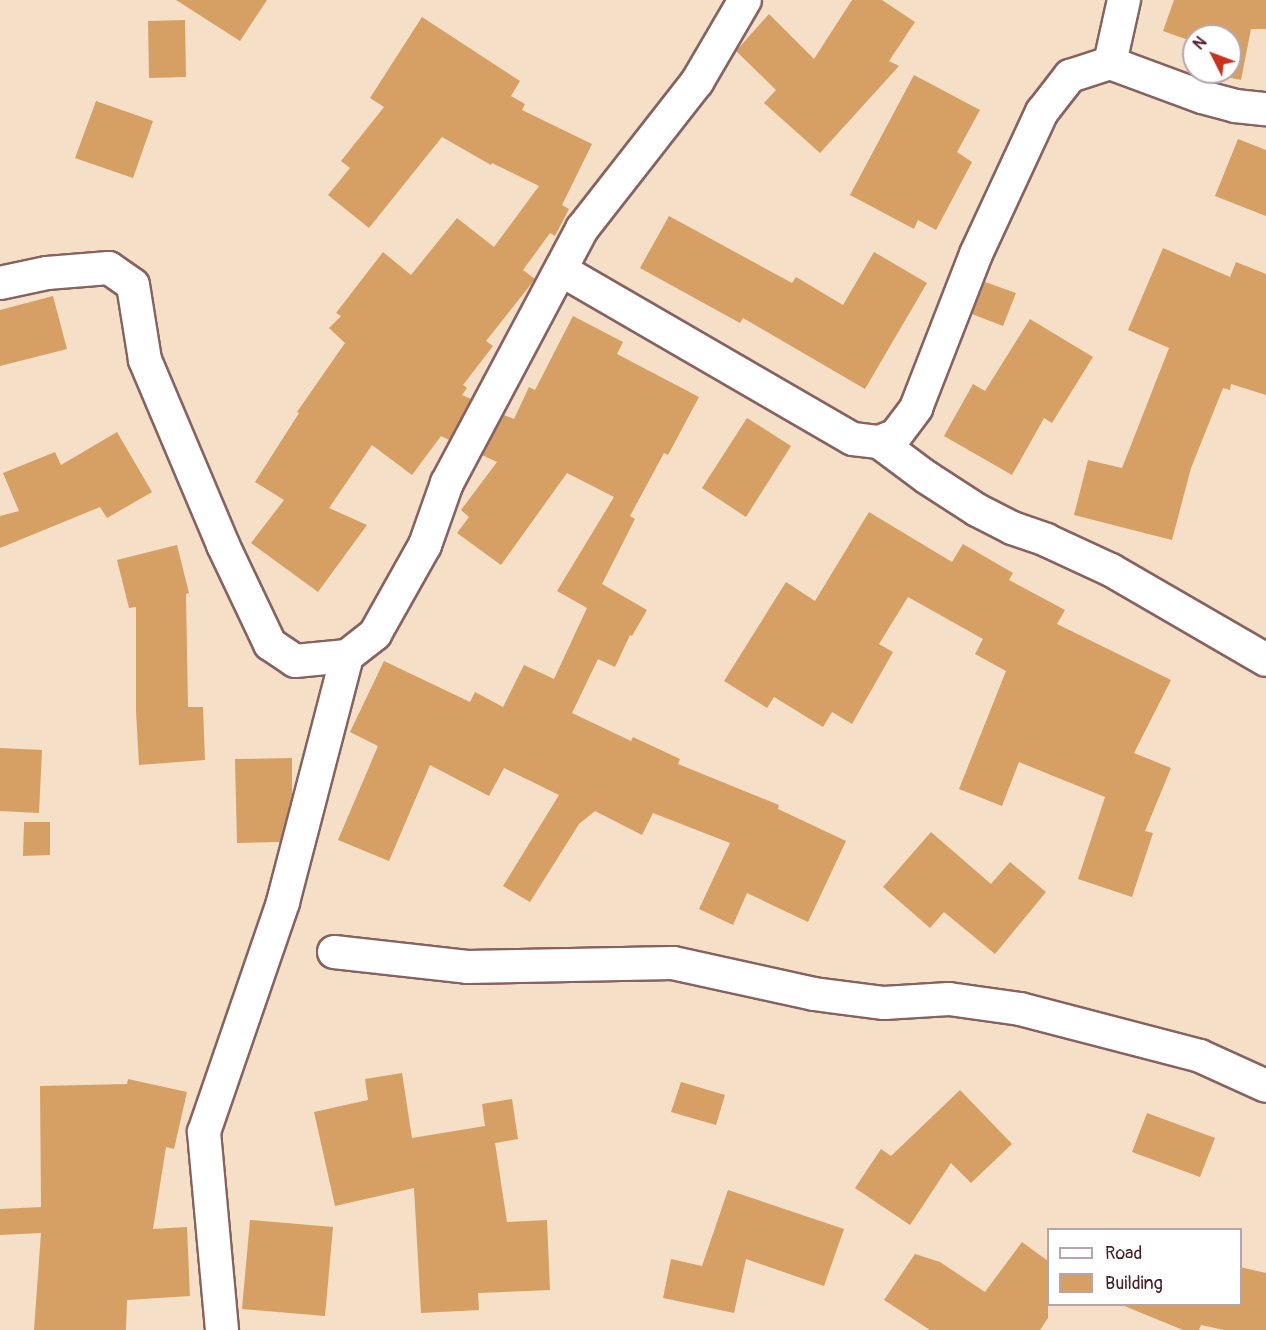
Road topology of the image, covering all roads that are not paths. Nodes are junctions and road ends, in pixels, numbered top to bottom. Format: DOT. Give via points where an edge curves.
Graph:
graph roads {
  1 [pos="745,0"];
  2 [pos="1124,0"];
  3 [pos="1110,63"];
  4 [pos="1266,109"];
  5 [pos="561,270"];
  6 [pos="0,283"];
  7 [pos="879,442"];
  8 [pos="347,656"];
  9 [pos="1266,660"];
  10 [pos="334,952"];
  11 [pos="1266,1086"];
  12 [pos="222,1330"];
  1 -- 5 [label="street" via="698,82 582,229"];
  2 -- 3 [label="street"];
  3 -- 4 [label="street" via="1202,97"];
  3 -- 7 [label="street" via="1070,76 1042,112 976,254 916,408 896,435"];
  5 -- 7 [label="street" via="854,440"];
  5 -- 8 [label="street" via="447,483 425,545 375,634"];
  6 -- 8 [label="street" via="47,273 109,268 133,285 145,360 223,546 270,644 295,661"];
  7 -- 9 [label="street" via="977,510 1111,570"];
  8 -- 12 [label="street" via="283,902 204,1132"];
  10 -- 11 [label="street" via="467,967 673,963 814,994 884,1003 949,999 1020,1009 1200,1056"];
}
